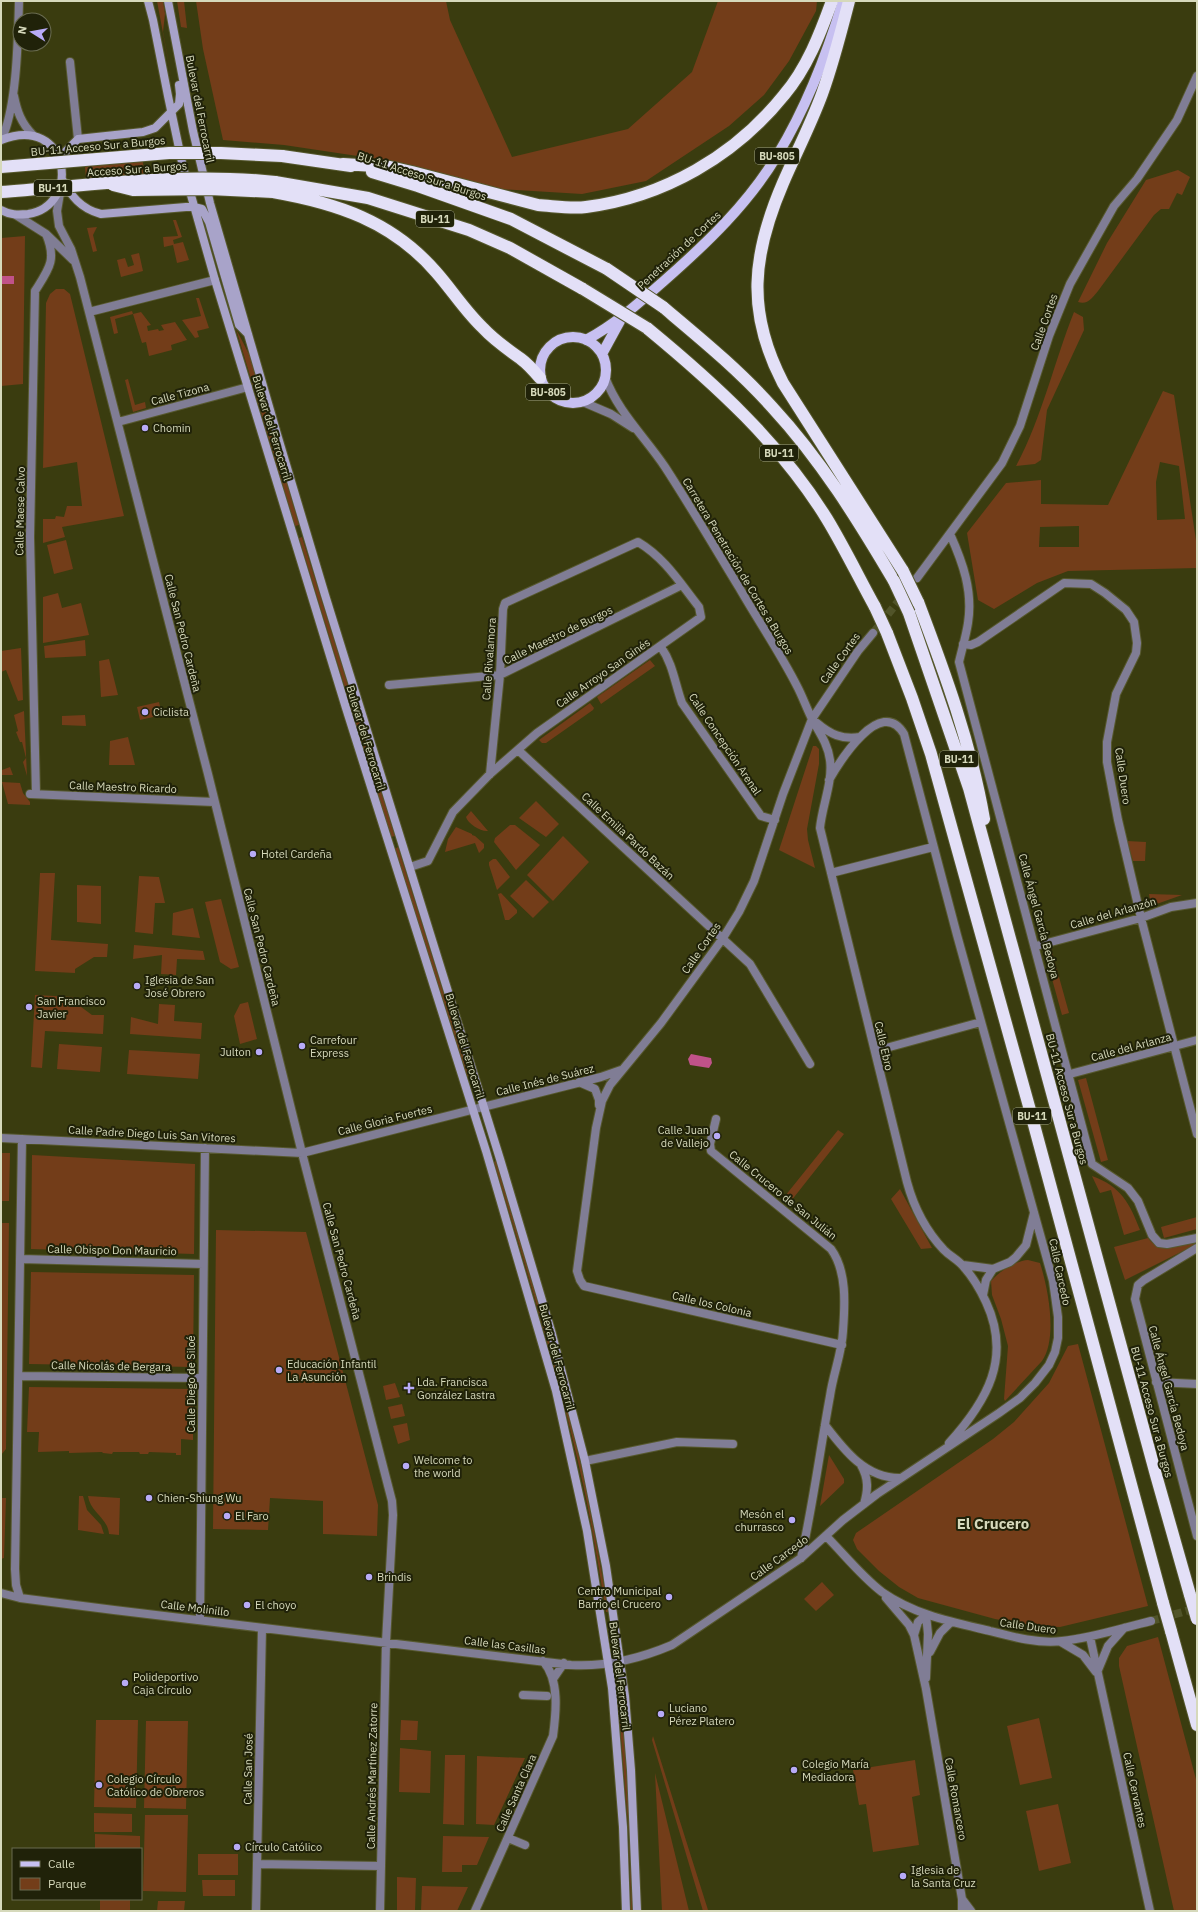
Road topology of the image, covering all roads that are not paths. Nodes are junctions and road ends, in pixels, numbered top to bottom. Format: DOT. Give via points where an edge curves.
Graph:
graph roads {
  1 [pos="19,1"];
  2 [pos="148,1"];
  3 [pos="168,1"];
  4 [pos="832,1"];
  5 [pos="843,1"];
  6 [pos="849,1"];
  7 [pos="173,20"];
  8 [pos="70,62"];
  9 [pos="1197,76"];
  10 [pos="13,91"];
  11 [pos="171,113"];
  12 [pos="32,135"];
  13 [pos="78,139"];
  14 [pos="1,140"];
  15 [pos="343,164"];
  16 [pos="62,167"];
  17 [pos="1,168"];
  18 [pos="61,182"];
  19 [pos="274,187"];
  20 [pos="1,192"];
  21 [pos="194,207"];
  22 [pos="7,213"];
  23 [pos="46,234"];
  24 [pos="75,262"];
  25 [pos="215,280"];
  26 [pos="89,312"];
  27 [pos="621,319"];
  28 [pos="248,335"];
  29 [pos="586,340"];
  30 [pos="602,354"];
  31 [pos="605,377"];
  32 [pos="540,378"];
  33 [pos="248,387"];
  34 [pos="583,402"];
  35 [pos="118,422"];
  36 [pos="635,430"];
  37 [pos="950,534"];
  38 [pos="917,578"];
  39 [pos="682,585"];
  40 [pos="873,633"];
  41 [pos="963,644"];
  42 [pos="661,647"];
  43 [pos="500,675"];
  44 [pos="389,685"];
  45 [pos="812,719"];
  46 [pos="860,737"];
  47 [pos="518,750"];
  48 [pos="490,774"];
  49 [pos="829,780"];
  50 [pos="33,794"];
  51 [pos="214,802"];
  52 [pos="775,820"];
  53 [pos="933,847"];
  54 [pos="410,867"];
  55 [pos="831,873"];
  56 [pos="1197,903"];
  57 [pos="1001,906"];
  58 [pos="1142,918"];
  59 [pos="723,938"];
  60 [pos="1036,946"];
  61 [pos="981,1022"];
  62 [pos="1197,1040"];
  63 [pos="1174,1047"];
  64 [pos="875,1051"];
  65 [pos="810,1064"];
  66 [pos="623,1070"];
  67 [pos="1070,1074"];
  68 [pos="578,1082"];
  69 [pos="484,1107"];
  70 [pos="473,1109"];
  71 [pos="599,1110"];
  72 [pos="716,1119"];
  73 [pos="1197,1134"];
  74 [pos="1,1138"];
  75 [pos="22,1139"];
  76 [pos="205,1148"];
  77 [pos="302,1153"];
  78 [pos="1034,1210"];
  79 [pos="1197,1238"];
  80 [pos="1197,1248"];
  81 [pos="21,1259"];
  82 [pos="203,1264"];
  83 [pos="963,1265"];
  84 [pos="993,1269"];
  85 [pos="580,1280"];
  86 [pos="983,1295"];
  87 [pos="842,1345"];
  88 [pos="19,1376"];
  89 [pos="202,1378"];
  90 [pos="1156,1382"];
  91 [pos="1197,1384"];
  92 [pos="825,1425"];
  93 [pos="733,1444"];
  94 [pos="940,1454"];
  95 [pos="585,1461"];
  96 [pos="860,1463"];
  97 [pos="901,1478"];
  98 [pos="864,1504"];
  99 [pos="826,1536"];
  100 [pos="1197,1536"];
  101 [pos="801,1558"];
  102 [pos="881,1591"];
  103 [pos="1,1593"];
  104 [pos="20,1598"];
  105 [pos="926,1615"];
  106 [pos="1197,1619"];
  107 [pos="200,1620"];
  108 [pos="1151,1620"];
  109 [pos="951,1622"];
  110 [pos="262,1628"];
  111 [pos="1124,1628"];
  112 [pos="914,1635"];
  113 [pos="1090,1637"];
  114 [pos="386,1642"];
  115 [pos="1061,1642"];
  116 [pos="543,1661"];
  117 [pos="620,1662"];
  118 [pos="927,1662"];
  119 [pos="564,1663"];
  120 [pos="608,1664"];
  121 [pos="1098,1673"];
  122 [pos="553,1679"];
  123 [pos="926,1689"];
  124 [pos="523,1695"];
  125 [pos="547,1696"];
  126 [pos="1197,1725"];
  127 [pos="508,1838"];
  128 [pos="524,1845"];
  129 [pos="257,1864"];
  130 [pos="381,1866"];
  131 [pos="962,1899"];
  132 [pos="256,1911"];
  133 [pos="380,1911"];
  134 [pos="475,1911"];
  135 [pos="626,1911"];
  136 [pos="637,1911"];
  137 [pos="962,1911"];
  138 [pos="970,1911"];
  139 [pos="1150,1911"];
  1 -- 10 [label="street"];
  2 -- 11 [label="main road, Bulevar del Ferrocarril" via="154,20"];
  3 -- 7 [label="main road, Bulevar del Ferrocarril"];
  4 -- 15 [label="highway" via="817,41 799,74 764,118 731,148 693,172 655,190 628,199 585,207 538,205 398,169"];
  5 -- 27 [label="main road, Penetración de Cortes / BU-805" via="816,81 778,155 710,240"];
  6 -- 57 [label="highway, bridge" via="822,94 764,235 757,303 762,332 771,360 783,384 903,570 918,602 966,740 979,791"];
  7 -- 11 [label="main road" via="171,39 180,94 179,104"];
  7 -- 28 [label="main road, Bulevar del Ferrocarril" via="200,165"];
  8 -- 13 [label="street"];
  9 -- 37 [label="street, Calle Cortes" via="1177,120 1137,178 1114,206 1092,242 1062,301 1020,426 1010,448 994,476"];
  10 -- 12 [label="street" via="19,117"];
  10 -- 14 [label="street"];
  11 -- 13 [label="main road" via="152,129"];
  11 -- 21 [label="main road, Bulevar del Ferrocarril"];
  12 -- 14 [label="main road" via="13,135"];
  12 -- 16 [label="main road" via="50,144"];
  13 -- 16 [label="main road" via="66,151"];
  15 -- 17 [label="highway, BU-11 Acceso Sur a Burgos / BU-11, bridge" via="282,156 169,153"];
  15 -- 57 [label="highway, BU-11 Acceso Sur a Burgos / BU-11, bridge" via="405,181 511,219 607,270 663,307 716,352 774,408 820,464 860,523 894,581 909,613 969,788"];
  16 -- 18 [label="main road"];
  18 -- 21 [label="main road" via="78,202 92,212 101,214"];
  18 -- 22 [label="main road" via="52,200 43,208 31,213"];
  18 -- 24 [label="street, Calle San Pedro Cardeña" via="57,211 59,226"];
  19 -- 20 [label="highway, Acceso Sur a Burgos / BU-11, bridge" via="133,190 106,183"];
  19 -- 32 [label="highway" via="312,199 389,230 435,271 482,328 522,359"];
  19 -- 126 [label="highway, BU-11, bridge" via="368,198 469,230 510,248 648,328 739,409 800,480 827,519 887,633 931,754"];
  21 -- 25 [label="main road, Bulevar del Ferrocarril"];
  21 -- 28 [label="main road, Bulevar del Ferrocarril" via="202,209 210,222 240,325"];
  22 -- 23 [label="street"];
  23 -- 24 [label="street"];
  23 -- 50 [label="street, Calle Maese Calvo" via="52,254 47,272 36,291 30,537"];
  24 -- 26 [label="street, Calle San Pedro Cardeña"];
  25 -- 26 [label="street"];
  25 -- 33 [label="main road, Bulevar del Ferrocarril"];
  26 -- 35 [label="street, Calle San Pedro Cardeña"];
  27 -- 29 [label="main road, Penetración de Cortes / BU-805"];
  27 -- 30 [label="main road, Penetración de Cortes / BU-805"];
  28 -- 54 [label="main road, Bulevar del Ferrocarril" via="325,595"];
  29 -- 30 [label="main road"];
  29 -- 32 [label="main road, BU-805" via="566,338 552,345 542,357 539,367"];
  30 -- 31 [label="main road"];
  31 -- 34 [label="main road, BU-805" via="597,392"];
  31 -- 36 [label="street, Carretera Penetración de Cortes a Burgos" via="610,390"];
  32 -- 34 [label="main road, BU-805" via="544,388 561,402"];
  33 -- 35 [label="street, Calle Tizona"];
  33 -- 70 [label="main road, Bulevar del Ferrocarril" via="350,723"];
  34 -- 36 [label="street, Carretera Penetración de Cortes a Burgos" via="611,414"];
  35 -- 51 [label="street, Calle San Pedro Cardeña"];
  36 -- 45 [label="street, Carretera Penetración de Cortes a Burgos" via="664,466 728,569 779,654"];
  37 -- 38 [label="street, Calle Cortes"];
  37 -- 41 [label="street, Calle Ángel García Bedoya" via="968,581 970,605"];
  39 -- 42 [label="street, Calle Arroyo San Ginés" via="700,608 701,617"];
  39 -- 43 [label="street, Calle Maestro de Burgos"];
  39 -- 43 [label="street, Calle Rivalamora" via="652,550 638,542 506,603 503,609"];
  40 -- 45 [label="street, Calle Cortes"];
  41 -- 58 [label="street, Calle Duero" via="971,645 978,642 1064,582 1091,584 1130,615 1136,633 1136,653 1116,694 1107,742 1107,762"];
  41 -- 60 [label="street, Calle Ángel García Bedoya" via="959,662"];
  42 -- 47 [label="street, Calle Arroyo San Ginés" via="537,733"];
  42 -- 52 [label="street, Calle Concepción Arenal" via="671,664 682,703 761,816"];
  43 -- 44 [label="street, Calle Maestro de Burgos"];
  43 -- 48 [label="street, Calle Rivalamora"];
  45 -- 46 [label="street" via="826,731 837,736"];
  45 -- 49 [label="street, Calle Ebro" via="828,750"];
  45 -- 52 [label="street, Calle Cortes"];
  46 -- 49 [label="street, Calle Ebro"];
  46 -- 53 [label="street" via="880,723 894,723 904,734"];
  47 -- 48 [label="street, Calle Arroyo San Ginés"];
  47 -- 59 [label="street, Calle Emilia Pardo Bazán"];
  48 -- 54 [label="street" via="453,812 428,861"];
  49 -- 55 [label="street, Calle Ebro" via="820,828"];
  50 -- 51 [label="street, Calle Maestro Ricardo"];
  51 -- 77 [label="street, Calle San Pedro Cardeña"];
  52 -- 59 [label="street, Calle Cortes" via="754,881"];
  53 -- 55 [label="street"];
  53 -- 61 [label="street"];
  54 -- 69 [label="main road, Bulevar del Ferrocarril"];
  55 -- 64 [label="street, Calle Ebro"];
  56 -- 58 [label="street, Calle del Arlanzón" via="1171,907"];
  57 -- 106 [label="highway, BU-11 Acceso Sur a Burgos / BU-11, bridge"];
  58 -- 60 [label="street, Calle del Arlanzón"];
  58 -- 63 [label="street, Calle Duero"];
  59 -- 65 [label="street, Calle Emilia Pardo Bazán" via="750,964"];
  59 -- 66 [label="street, Calle Cortes"];
  60 -- 67 [label="street, Calle Ángel García Bedoya"];
  61 -- 64 [label="street"];
  61 -- 78 [label="street"];
  62 -- 63 [label="street, Calle del Arlanza"];
  63 -- 67 [label="street, Calle del Arlanza"];
  63 -- 73 [label="street, Calle Duero"];
  64 -- 83 [label="street, Calle Ebro" via="913,1202 938,1243"];
  66 -- 68 [label="street, Calle Inés de Suárez"];
  66 -- 71 [label="street, Calle Cortes" via="606,1092"];
  67 -- 79 [label="street, Calle Ángel García Bedoya" via="1092,1164 1128,1188 1138,1201 1152,1235 1159,1243 1167,1244"];
  68 -- 69 [label="street, Calle Inés de Suárez"];
  68 -- 71 [label="street" via="595,1089 600,1100"];
  69 -- 70 [label="street, Calle Inés de Suárez"];
  69 -- 95 [label="main road, Bulevar del Ferrocarril" via="552,1334"];
  70 -- 77 [label="street, Calle Gloria Fuertes"];
  70 -- 120 [label="main road, Bulevar del Ferrocarril" via="556,1391 587,1531"];
  71 -- 85 [label="street, Calle Cortes" via="580,1240 577,1271"];
  72 -- 87 [label="street, Calle Crucero de San Julián" via="710,1144 711,1151 821,1240 838,1258 844,1294"];
  74 -- 75 [label="street, Calle Padre Diego Luis San Vitores"];
  75 -- 76 [label="street, Calle Padre Diego Luis San Vitores"];
  75 -- 81 [label="street"];
  76 -- 77 [label="street, Calle Padre Diego Luis San Vitores"];
  76 -- 82 [label="street, Calle Diego de Siloé"];
  77 -- 114 [label="street, Calle San Pedro Cardeña" via="392,1501"];
  78 -- 84 [label="street" via="1029,1236 1022,1251 1010,1262"];
  78 -- 94 [label="street, Calle Carcedo" via="1056,1300 1058,1338 1055,1352 1049,1365 1020,1398"];
  80 -- 90 [label="street, Calle Ángel García Bedoya" via="1144,1280 1136,1291 1135,1299"];
  81 -- 82 [label="street, Calle Obispo Don Mauricio"];
  81 -- 88 [label="street"];
  82 -- 89 [label="street, Calle Diego de Siloé"];
  83 -- 84 [label="street"];
  83 -- 86 [label="street, Calle Ebro"];
  84 -- 86 [label="street" via="986,1280"];
  85 -- 87 [label="street, Calle los Colonia" via="584,1286"];
  86 -- 94 [label="street, Calle Carcedo" via="994,1320 997,1340 992,1379 972,1417"];
  87 -- 92 [label="street, Calle Crucero de San Julián"];
  88 -- 89 [label="street, Calle Nicolás de Bergara"];
  88 -- 104 [label="street" via="15,1569"];
  89 -- 107 [label="street, Calle Diego de Siloé"];
  90 -- 91 [label="street"];
  90 -- 100 [label="street, Calle Ángel García Bedoya"];
  92 -- 96 [label="street" via="842,1447"];
  92 -- 101 [label="street, Calle Crucero de San Julián"];
  93 -- 95 [label="street" via="677,1442"];
  94 -- 97 [label="street, Calle Carcedo"];
  95 -- 117 [label="main road, Bulevar del Ferrocarril" via="606,1566"];
  96 -- 97 [label="street" via="877,1475"];
  96 -- 98 [label="street" via="868,1480"];
  97 -- 98 [label="street, Calle Carcedo"];
  98 -- 99 [label="street, Calle Carcedo"];
  99 -- 101 [label="street, Calle Carcedo"];
  99 -- 102 [label="street, Calle Duero"];
  101 -- 117 [label="street, Calle Carcedo" via="672,1645 650,1655"];
  102 -- 105 [label="street, Calle Duero"];
  102 -- 112 [label="street, Calle Romancero"];
  103 -- 104 [label="street, Calle Molinillo"];
  104 -- 107 [label="street, Calle Molinillo"];
  105 -- 109 [label="street, Calle Duero"];
  105 -- 112 [label="street" via="918,1622"];
  105 -- 118 [label="street, Calle Romancero"];
  107 -- 110 [label="street, Calle Molinillo"];
  108 -- 111 [label="street, Calle Duero"];
  109 -- 115 [label="street, Calle Duero" via="1018,1638"];
  109 -- 118 [label="street, Calle Romancero" via="934,1641"];
  110 -- 114 [label="street, Calle Molinillo"];
  110 -- 129 [label="street, Calle San José"];
  111 -- 113 [label="street, Calle Duero"];
  111 -- 121 [label="street, Calle Cervantes" via="1108,1646"];
  112 -- 123 [label="street, Calle Romancero"];
  113 -- 115 [label="street, Calle Duero"];
  113 -- 121 [label="street, Calle Cervantes"];
  114 -- 116 [label="street, Calle las Casillas"];
  114 -- 130 [label="street, Calle Andrés Martínez Zatorre"];
  115 -- 121 [label="street, Calle Cervantes" via="1083,1655"];
  116 -- 119 [label="street, Calle las Casillas"];
  116 -- 122 [label="street, Calle Santa Clara"];
  117 -- 120 [label="street, Calle las Casillas"];
  117 -- 136 [label="main road, Bulevar del Ferrocarril" via="631,1770"];
  118 -- 123 [label="street, Calle Romancero"];
  119 -- 120 [label="street, Calle las Casillas" via="586,1666"];
  119 -- 122 [label="street"];
  120 -- 135 [label="main road, Bulevar del Ferrocarril" via="623,1820"];
  121 -- 139 [label="street, Calle Cervantes"];
  122 -- 127 [label="street, Calle Santa Clara" via="556,1714 553,1736"];
  123 -- 131 [label="street, Calle Romancero"];
  124 -- 125 [label="street"];
  127 -- 128 [label="street"];
  127 -- 134 [label="street, Calle Santa Clara"];
  129 -- 130 [label="street"];
  129 -- 132 [label="street, Calle San José"];
  130 -- 133 [label="street, Calle Andrés Martínez Zatorre"];
  131 -- 137 [label="street"];
  131 -- 138 [label="street, Calle Romancero"];
}
